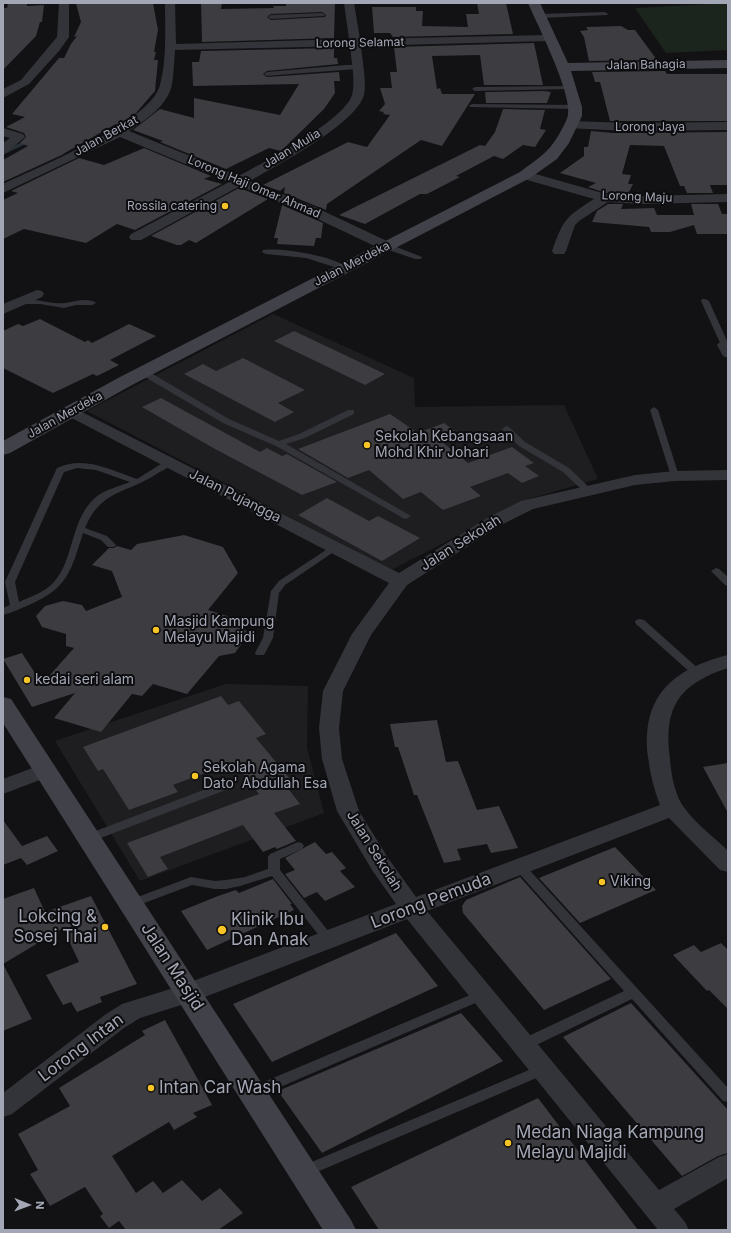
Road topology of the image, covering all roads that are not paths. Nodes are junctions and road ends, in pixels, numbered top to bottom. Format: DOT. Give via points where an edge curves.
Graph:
graph roads {
  1 [pos="64,3"];
  2 [pos="170,3"];
  3 [pos="349,3"];
  4 [pos="534,3"];
  5 [pos="605,14"];
  6 [pos="322,16"];
  7 [pos="540,16"];
  8 [pos="271,17"];
  9 [pos="549,38"];
  10 [pos="355,43"];
  11 [pos="170,47"];
  12 [pos="728,64"];
  13 [pos="357,67"];
  14 [pos="563,67"];
  15 [pos="267,74"];
  16 [pos="3,84"];
  17 [pos="19,86"];
  18 [pos="569,88"];
  19 [pos="475,89"];
  20 [pos="3,94"];
  21 [pos="472,106"];
  22 [pos="574,107"];
  23 [pos="571,125"];
  24 [pos="728,126"];
  25 [pos="3,132"];
  26 [pos="120,132"];
  27 [pos="3,149"];
  28 [pos="525,174"];
  29 [pos="239,180"];
  30 [pos="3,188"];
  31 [pos="605,198"];
  32 [pos="728,198"];
  33 [pos="136,237"];
  34 [pos="386,246"];
  35 [pos="559,251"];
  36 [pos="266,252"];
  37 [pos="418,257"];
  38 [pos="344,268"];
  39 [pos="38,294"];
  40 [pos="705,301"];
  41 [pos="20,302"];
  42 [pos="92,303"];
  43 [pos="3,310"];
  44 [pos="727,347"];
  45 [pos="143,372"];
  46 [pos="654,410"];
  47 [pos="70,411"];
  48 [pos="351,412"];
  49 [pos="506,429"];
  50 [pos="279,444"];
  51 [pos="3,449"];
  52 [pos="169,462"];
  53 [pos="728,475"];
  54 [pos="676,476"];
  55 [pos="137,482"];
  56 [pos="587,490"];
  57 [pos="406,516"];
  58 [pos="80,529"];
  59 [pos="111,545"];
  60 [pos="335,547"];
  61 [pos="716,571"];
  62 [pos="400,581"];
  63 [pos="728,583"];
  64 [pos="16,606"];
  65 [pos="3,612"];
  66 [pos="640,622"];
  67 [pos="260,653"];
  68 [pos="728,662"];
  69 [pos="696,672"];
  70 [pos="3,704"];
  71 [pos="46,770"];
  72 [pos="227,785"];
  73 [pos="3,787"];
  74 [pos="673,808"];
  75 [pos="89,838"];
  76 [pos="298,846"];
  77 [pos="728,864"];
  78 [pos="520,867"];
  79 [pos="274,871"];
  80 [pos="131,904"];
  81 [pos="411,908"];
  82 [pos="329,940"];
  83 [pos="634,992"];
  84 [pos="188,993"];
  85 [pos="482,995"];
  86 [pos="523,1045"];
  87 [pos="543,1069"];
  88 [pos="252,1093"];
  89 [pos="728,1097"];
  90 [pos="3,1107"];
  91 [pos="728,1165"];
  92 [pos="303,1172"];
  93 [pos="655,1206"];
  94 [pos="340,1230"];
  95 [pos="675,1230"];
  1 -- 17 [label="street" via="63,36 55,49"];
  2 -- 11 [label="street, Jalan Berkat"];
  3 -- 10 [label="street, Jalan Mulia"];
  4 -- 7 [label="street, Jalan Merdeka"];
  5 -- 7 [label="lane"];
  6 -- 8 [label="lane"];
  7 -- 9 [label="street, Jalan Merdeka"];
  9 -- 10 [label="street, Lorong Selamat"];
  9 -- 14 [label="street, Jalan Merdeka"];
  10 -- 11 [label="street, Lorong Selamat"];
  10 -- 13 [label="street, Jalan Mulia"];
  11 -- 26 [label="street, Jalan Berkat" via="166,86 159,99 148,112"];
  12 -- 14 [label="street, Jalan Bahagia"];
  13 -- 15 [label="lane" via="329,67 288,74"];
  13 -- 29 [label="street, Jalan Mulia" via="358,99 350,109 330,126"];
  14 -- 18 [label="street, Jalan Merdeka"];
  16 -- 17 [label="street"];
  17 -- 20 [label="street"];
  18 -- 19 [label="lane"];
  18 -- 22 [label="street, Jalan Merdeka"];
  21 -- 22 [label="lane"];
  22 -- 23 [label="street, Jalan Merdeka" via="575,116"];
  23 -- 24 [label="street, Lorong Jaya"];
  23 -- 28 [label="street, Jalan Merdeka" via="552,156"];
  25 -- 27 [label="street" via="19,137"];
  26 -- 29 [label="street, Lorong Haji Omar Ahmad"];
  26 -- 30 [label="street, Jalan Berkat"];
  28 -- 31 [label="street, Lorong Maju"];
  28 -- 34 [label="street, Jalan Merdeka"];
  29 -- 33 [label="street, Jalan Mulia"];
  29 -- 34 [label="street, Lorong Haji Omar Ahmad"];
  31 -- 32 [label="street, Lorong Maju"];
  31 -- 35 [label="street" via="574,218 569,224"];
  34 -- 37 [label="lane"];
  34 -- 38 [label="street, Jalan Merdeka"];
  36 -- 38 [label="lane" via="296,252"];
  38 -- 45 [label="street, Jalan Merdeka"];
  39 -- 41 [label="street"];
  40 -- 44 [label="lane"];
  41 -- 42 [label="lane" via="64,306"];
  41 -- 43 [label="street"];
  45 -- 47 [label="street, Jalan Merdeka"];
  45 -- 50 [label="lane" via="226,421"];
  46 -- 54 [label="lane"];
  47 -- 51 [label="street, Jalan Merdeka"];
  47 -- 52 [label="street, Jalan Pujangga"];
  48 -- 50 [label="lane" via="302,436"];
  49 -- 56 [label="lane" via="522,444 566,470"];
  50 -- 57 [label="lane"];
  52 -- 55 [label="lane"];
  52 -- 60 [label="street, Jalan Pujangga"];
  53 -- 54 [label="street, Jalan Sekolah"];
  54 -- 56 [label="street, Jalan Sekolah" via="635,480"];
  55 -- 58 [label="lane" via="108,492 94,503"];
  55 -- 64 [label="lane" via="84,464 65,466 60,470 11,578"];
  56 -- 62 [label="street, Jalan Sekolah" via="527,505 495,521"];
  58 -- 59 [label="lane" via="104,538"];
  58 -- 64 [label="lane" via="56,584 46,592"];
  60 -- 62 [label="street, Jalan Pujangga"];
  60 -- 67 [label="lane" via="282,583 274,593 268,638"];
  61 -- 63 [label="lane"];
  62 -- 81 [label="street, Jalan Sekolah" via="362,634 333,691 329,728 332,759 348,811 380,864"];
  64 -- 65 [label="lane"];
  66 -- 69 [label="lane"];
  68 -- 69 [label="street"];
  69 -- 74 [label="street" via="677,685 666,698 659,713 656,748 662,779"];
  70 -- 71 [label="street, Jalan Masjid"];
  71 -- 73 [label="street"];
  71 -- 75 [label="street, Jalan Masjid"];
  72 -- 75 [label="lane"];
  74 -- 77 [label="street"];
  74 -- 78 [label="street, Lorong Pemuda"];
  75 -- 80 [label="street, Jalan Masjid"];
  76 -- 79 [label="lane" via="274,857"];
  78 -- 81 [label="street, Lorong Pemuda"];
  78 -- 83 [label="lane"];
  79 -- 80 [label="lane" via="233,884 216,886 199,880 191,881"];
  79 -- 82 [label="lane"];
  80 -- 84 [label="street, Jalan Masjid"];
  81 -- 82 [label="street, Lorong Pemuda"];
  81 -- 85 [label="street, Jalan Sekolah"];
  82 -- 84 [label="street, Lorong Pemuda"];
  83 -- 86 [label="lane"];
  83 -- 89 [label="lane"];
  84 -- 88 [label="street, Jalan Masjid"];
  84 -- 90 [label="street, Lorong Intan" via="131,1011"];
  85 -- 86 [label="street, Jalan Sekolah"];
  85 -- 88 [label="lane"];
  86 -- 87 [label="street, Jalan Sekolah"];
  87 -- 92 [label="lane"];
  87 -- 93 [label="street, Jalan Sekolah"];
  88 -- 92 [label="street, Jalan Masjid"];
  91 -- 93 [label="street"];
  92 -- 94 [label="street, Jalan Masjid"];
  93 -- 95 [label="street, Jalan Sekolah"];
}
